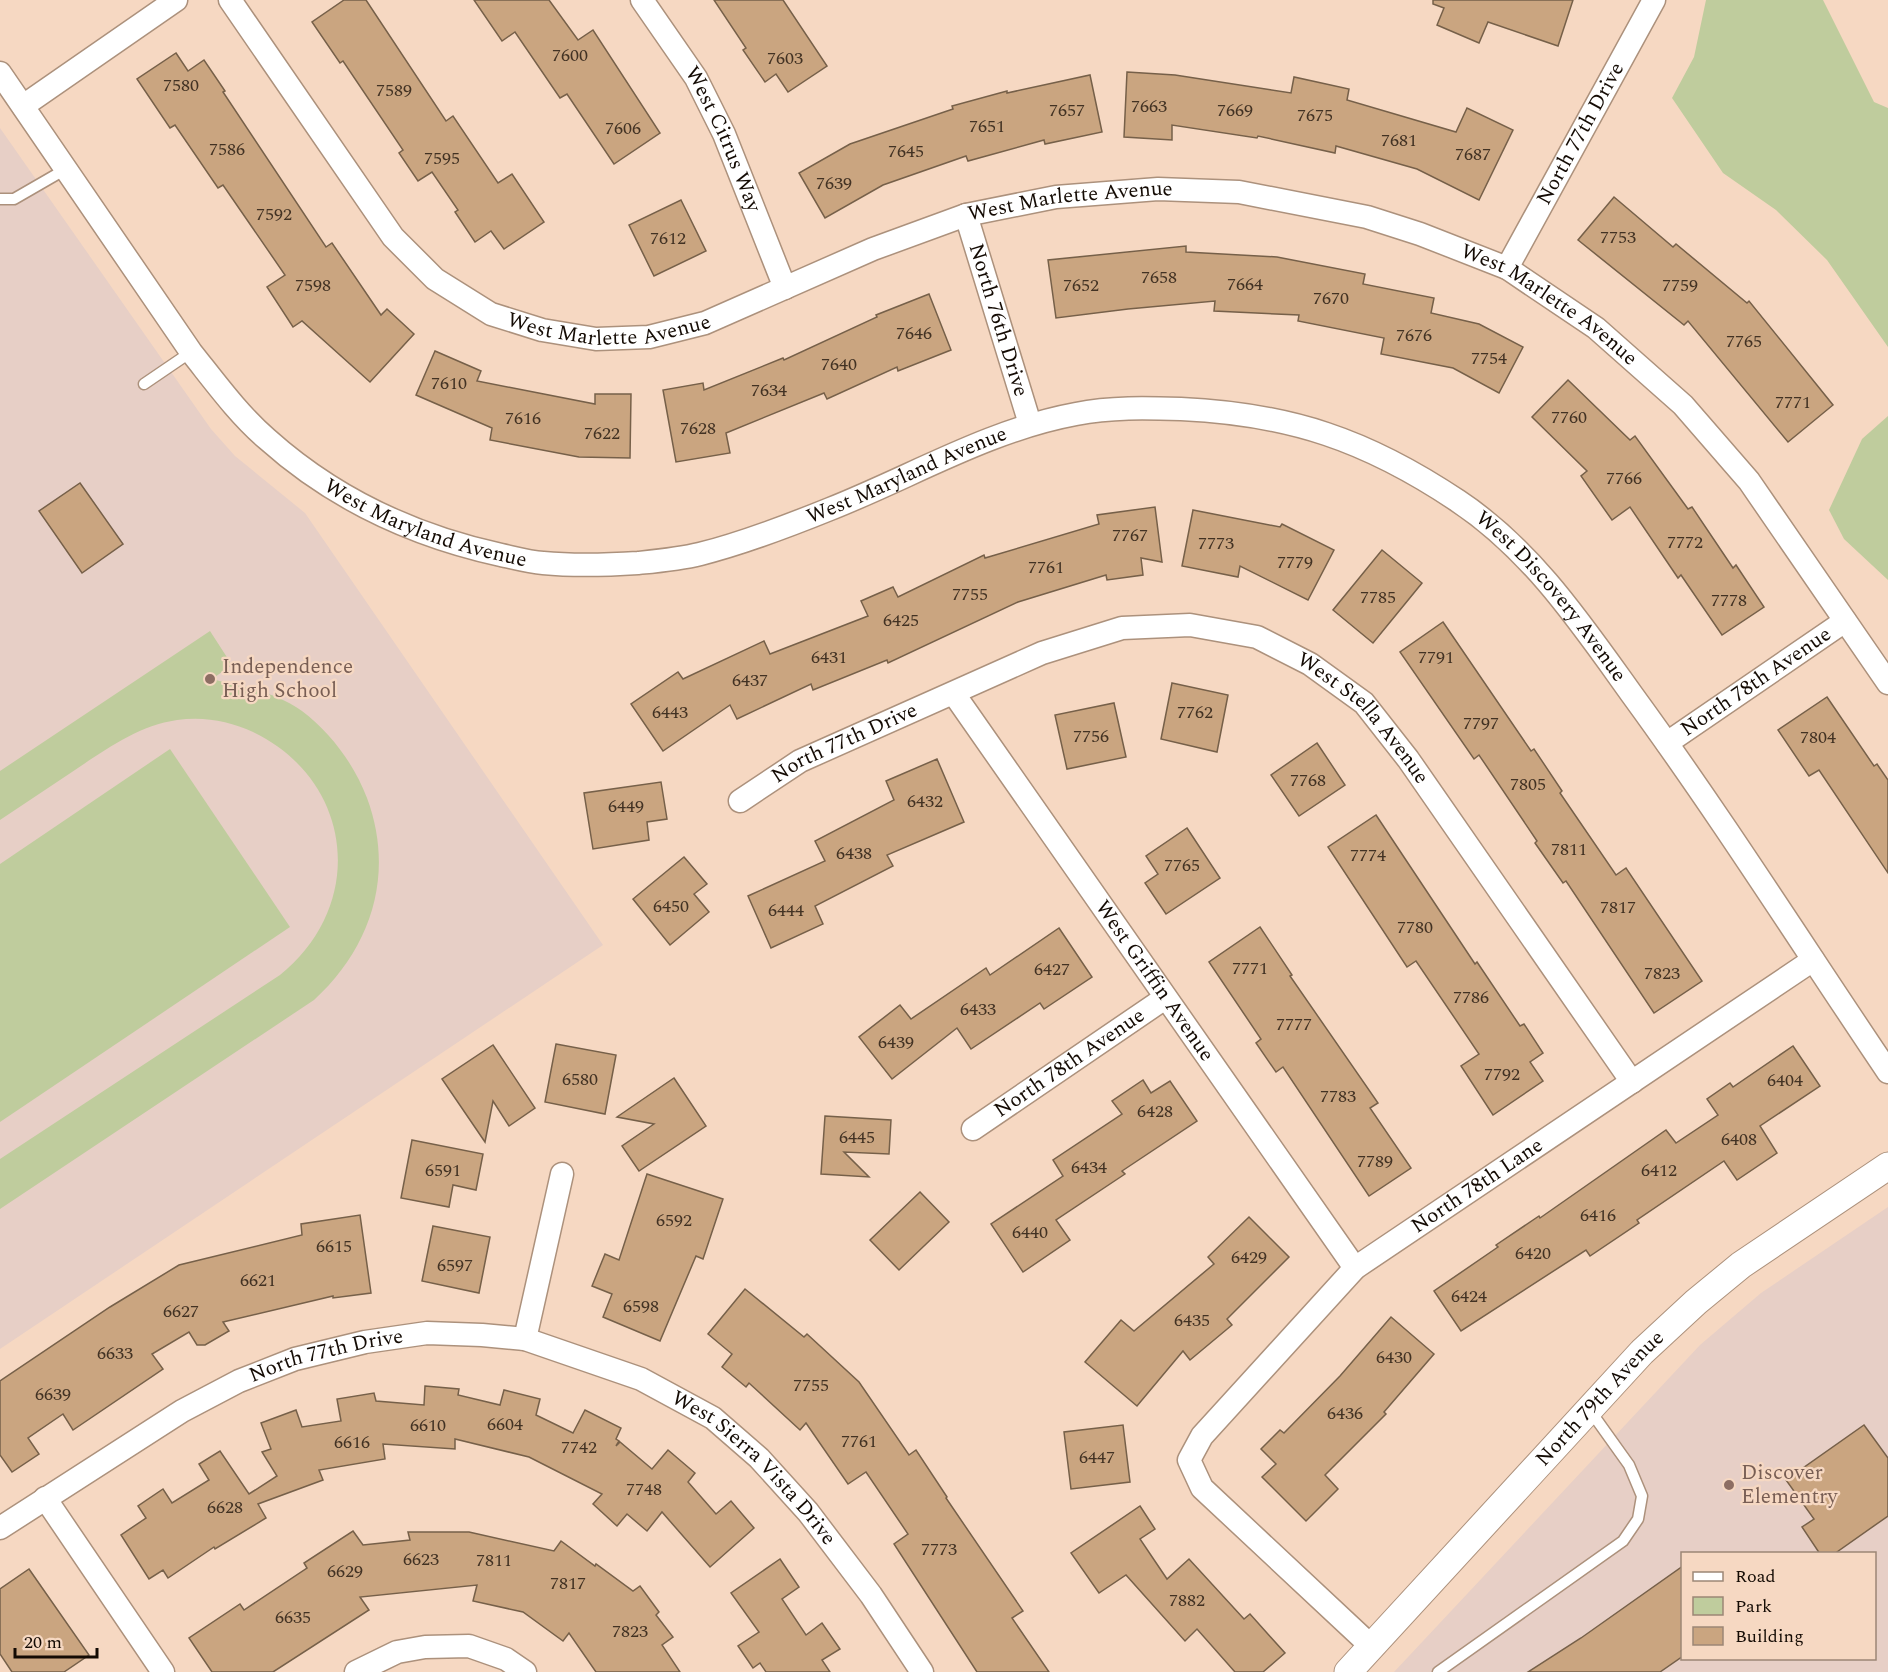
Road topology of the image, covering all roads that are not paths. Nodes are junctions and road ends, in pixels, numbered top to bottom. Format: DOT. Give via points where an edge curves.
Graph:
graph roads {
  1 [pos="176,0"];
  2 [pos="230,0"];
  3 [pos="642,0"];
  4 [pos="1654,0"];
  5 [pos="0,73"];
  6 [pos="23,106"];
  7 [pos="66,169"];
  8 [pos="0,199"];
  9 [pos="966,215"];
  10 [pos="1507,268"];
  11 [pos="785,288"];
  12 [pos="191,352"];
  13 [pos="144,384"];
  14 [pos="1030,424"];
  15 [pos="1845,621"];
  16 [pos="1888,683"];
  17 [pos="954,694"];
  18 [pos="1667,743"];
  19 [pos="740,801"];
  20 [pos="1813,960"];
  21 [pos="1166,998"];
  22 [pos="1888,1072"];
  23 [pos="1632,1082"];
  24 [pos="973,1129"];
  25 [pos="1888,1167"];
  26 [pos="562,1174"];
  27 [pos="1355,1268"];
  28 [pos="525,1340"];
  29 [pos="1589,1409"];
  30 [pos="45,1498"];
  31 [pos="0,1528"];
  32 [pos="1371,1646"];
  33 [pos="163,1672"];
  34 [pos="356,1672"];
  35 [pos="525,1672"];
  36 [pos="922,1672"];
  37 [pos="1348,1672"];
  38 [pos="1438,1672"];
  1 -- 6 [label="street"];
  2 -- 11 [label="street, West Marlette Avenue" via="393,237 435,279 491,314 542,330 596,339 649,338 705,323"];
  3 -- 11 [label="street, West Citrus Way" via="696,78 724,134"];
  4 -- 10 [label="street, North 77th Drive"];
  5 -- 6 [label="street, West Maryland Avenue"];
  6 -- 7 [label="street, West Maryland Avenue"];
  7 -- 8 [label="lane" via="14,199"];
  7 -- 12 [label="street, West Maryland Avenue"];
  9 -- 10 [label="street, West Marlette Avenue" via="1056,197 1158,189 1239,192 1367,217"];
  9 -- 11 [label="street, West Marlette Avenue" via="873,249"];
  9 -- 14 [label="street, North 76th Drive"];
  10 -- 15 [label="street, West Marlette Avenue" via="1596,328 1683,405 1749,481"];
  12 -- 13 [label="lane"];
  12 -- 14 [label="street, West Maryland Avenue" via="264,437 350,500 411,529 469,548 541,563 613,564 697,555 833,508"];
  14 -- 18 [label="street, West Discovery Avenue" via="1135,407 1213,411 1311,428 1393,461 1460,502 1530,563 1568,607"];
  15 -- 16 [label="street, West Marlette Avenue"];
  15 -- 18 [label="street, North 78th Avenue"];
  17 -- 19 [label="street, North 77th Drive" via="800,761"];
  17 -- 21 [label="street, West Griffin Avenue"];
  17 -- 23 [label="street, West Stella Avenue" via="1042,653 1122,627 1190,625 1257,636 1310,664 1364,703 1408,759"];
  18 -- 20 [label="street, West Discovery Avenue"];
  20 -- 22 [label="street, West Discovery Avenue"];
  20 -- 23 [label="street, North 78th Lane"];
  21 -- 24 [label="street, North 78th Avenue"];
  21 -- 27 [label="street, West Griffin Avenue"];
  23 -- 27 [label="street, North 78th Lane"];
  25 -- 29 [label="street, North 79th Avenue" via="1741,1265 1642,1352"];
  26 -- 28 [label="street"];
  27 -- 32 [label="street, North 78th Lane" via="1202,1436 1190,1460 1203,1488"];
  28 -- 30 [label="street, North 77th Drive" via="427,1334 365,1342 295,1359 239,1381 182,1411"];
  28 -- 36 [label="street, West Sierra Vista Drive" via="641,1379 713,1418 759,1458 808,1512 871,1595"];
  29 -- 32 [label="street, North 79th Avenue"];
  29 -- 38 [label="lane" via="1629,1464 1642,1496 1638,1519 1623,1541"];
  30 -- 31 [label="street, North 77th Drive"];
  30 -- 33 [label="street"];
  32 -- 37 [label="street, North 79th Avenue"];
  34 -- 35 [label="street" via="397,1652 469,1646 506,1659"];
}
